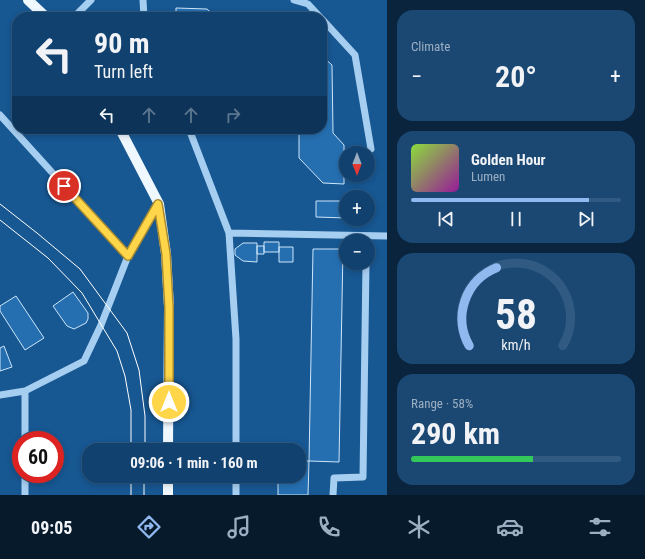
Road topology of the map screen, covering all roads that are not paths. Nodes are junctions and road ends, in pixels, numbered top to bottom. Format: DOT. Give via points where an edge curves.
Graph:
graph roads {
  1 [pos="28,0"];
  2 [pos="91,0"];
  3 [pos="144,0"];
  4 [pos="294,0"];
  5 [pos="41,12"];
  6 [pos="79,12"];
  7 [pos="144,12"];
  8 [pos="315,12"];
  9 [pos="327,24"];
  10 [pos="0,115"];
  11 [pos="12,128"];
  12 [pos="17,134"];
  13 [pos="123,134"];
  14 [pos="191,134"];
  15 [pos="370,146"];
  16 [pos="158,204"];
  17 [pos="229,234"];
  18 [pos="387,236"];
  19 [pos="339,237"];
  20 [pos="375,237"];
  21 [pos="128,256"];
  22 [pos="366,270"];
  23 [pos="25,391"];
  24 [pos="0,395"];
  25 [pos="25,431"];
  26 [pos="168,443"];
  27 [pos="236,443"];
  28 [pos="25,483"];
  29 [pos="168,483"];
  30 [pos="236,483"];
  31 [pos="25,495"];
  32 [pos="168,495"];
  33 [pos="236,495"];
  34 [pos="333,495"];
  1 -- 5 [label="main road"];
  2 -- 6 [label="street"];
  3 -- 7 [label="street"];
  4 -- 8 [label="street" via="308,4"];
  9 -- 15 [label="street" via="355,55"];
  10 -- 11 [label="street"];
  12 -- 21 [label="street"];
  13 -- 16 [label="main road"];
  14 -- 17 [label="street"];
  16 -- 21 [label="street"];
  16 -- 26 [label="main road" via="166,254 169,307"];
  17 -- 19 [label="street"];
  17 -- 27 [label="street" via="236,339"];
  18 -- 20 [label="street"];
  21 -- 23 [label="street" via="84,361"];
  22 -- 34 [label="street" via="363,477 334,478"];
  23 -- 24 [label="street"];
  23 -- 25 [label="street"];
  28 -- 31 [label="street"];
  29 -- 32 [label="main road"];
  30 -- 33 [label="street"];
}
